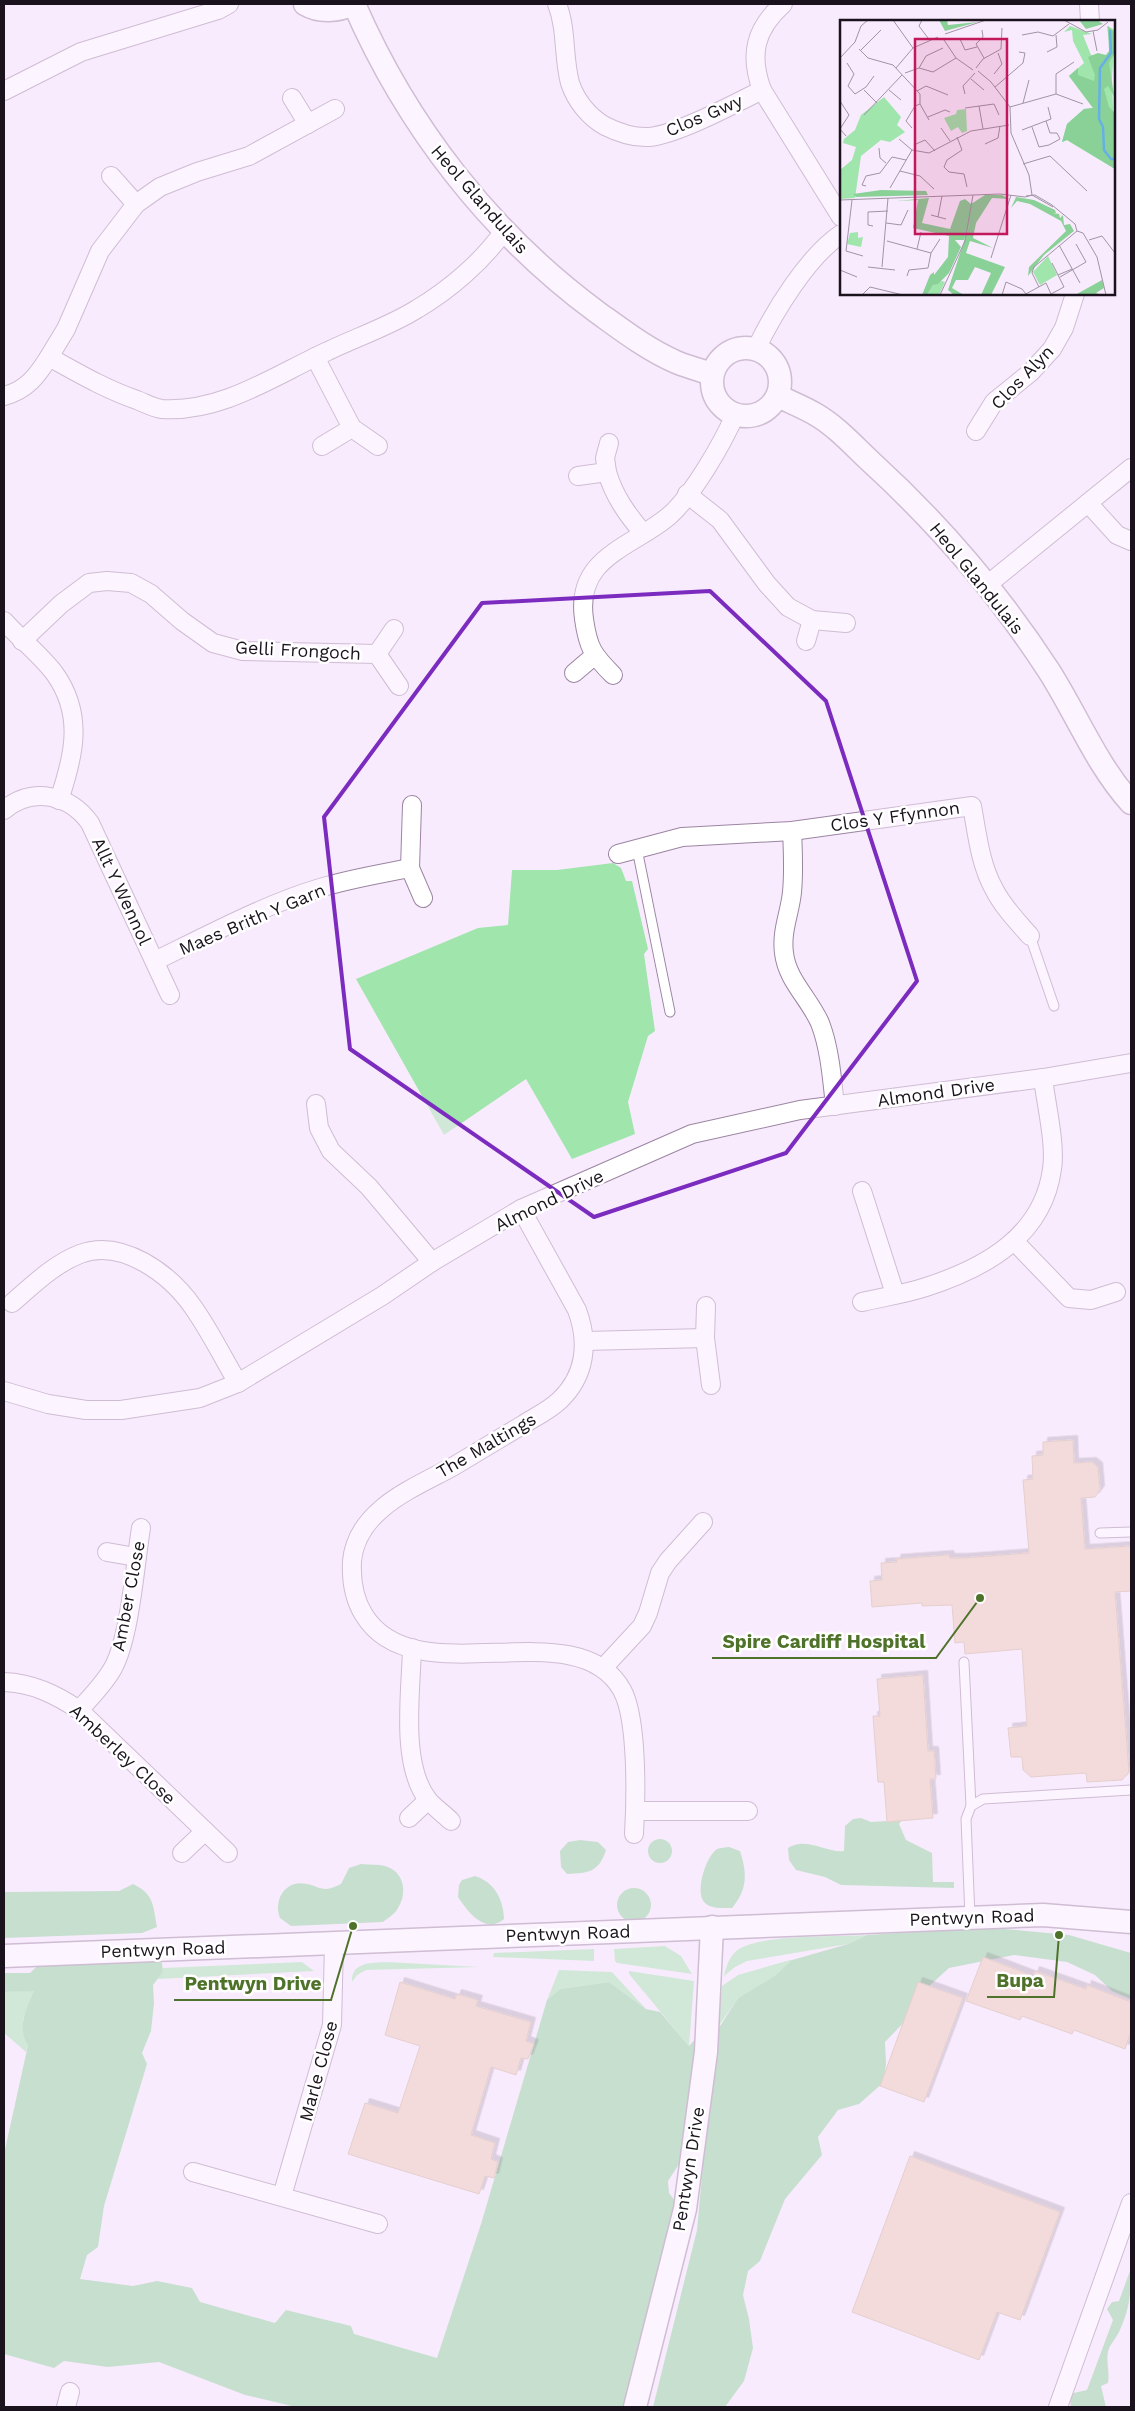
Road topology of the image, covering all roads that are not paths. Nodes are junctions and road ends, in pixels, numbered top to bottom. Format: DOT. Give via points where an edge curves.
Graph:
graph roads {
  1 [pos="229,4"];
  2 [pos="304,4"];
  3 [pos="354,4"];
  4 [pos="557,4"];
  5 [pos="783,4"];
  6 [pos="1089,4"];
  7 [pos="1090,20"];
  8 [pos="762,90"];
  9 [pos="4,91"];
  10 [pos="292,98"];
  11 [pos="335,109"];
  12 [pos="308,124"];
  13 [pos="111,176"];
  14 [pos="136,204"];
  15 [pos="840,215"];
  16 [pos="504,231"];
  17 [pos="840,235"];
  18 [pos="1075,295"];
  19 [pos="756,349"];
  20 [pos="49,356"];
  21 [pos="315,357"];
  22 [pos="712,374"];
  23 [pos="4,396"];
  24 [pos="778,396"];
  25 [pos="735,415"];
  26 [pos="352,428"];
  27 [pos="976,430"];
  28 [pos="609,444"];
  29 [pos="322,446"];
  30 [pos="378,446"];
  31 [pos="1131,468"];
  32 [pos="607,472"];
  33 [pos="578,476"];
  34 [pos="687,494"];
  35 [pos="1088,503"];
  36 [pos="643,533"];
  37 [pos="1131,541"];
  38 [pos="987,585"];
  39 [pos="812,620"];
  40 [pos="4,621"];
  41 [pos="846,623"];
  42 [pos="394,629"];
  43 [pos="22,641"];
  44 [pos="806,641"];
  45 [pos="377,654"];
  46 [pos="594,656"];
  47 [pos="574,673"];
  48 [pos="613,675"];
  49 [pos="399,686"];
  50 [pos="59,800"];
  51 [pos="1131,803"];
  52 [pos="412,805"];
  53 [pos="4,810"];
  54 [pos="792,831"];
  55 [pos="638,849"];
  56 [pos="618,854"];
  57 [pos="410,868"];
  58 [pos="423,898"];
  59 [pos="1030,936"];
  60 [pos="155,961"];
  61 [pos="170,995"];
  62 [pos="1054,1006"];
  63 [pos="670,1012"];
  64 [pos="1131,1063"];
  65 [pos="1043,1078"];
  66 [pos="316,1104"];
  67 [pos="835,1106"];
  68 [pos="862,1191"];
  69 [pos="521,1209"];
  70 [pos="1014,1241"];
  71 [pos="432,1262"];
  72 [pos="1116,1292"];
  73 [pos="894,1294"];
  74 [pos="862,1302"];
  75 [pos="12,1303"];
  76 [pos="706,1306"];
  77 [pos="705,1338"];
  78 [pos="585,1341"];
  79 [pos="238,1383"];
  80 [pos="711,1386"];
  81 [pos="4,1391"];
  82 [pos="703,1522"];
  83 [pos="141,1528"];
  84 [pos="1131,1532"];
  85 [pos="1100,1533"];
  86 [pos="106,1552"];
  87 [pos="136,1557"];
  88 [pos="412,1648"];
  89 [pos="964,1662"];
  90 [pos="604,1667"];
  91 [pos="4,1682"];
  92 [pos="79,1710"];
  93 [pos="1131,1790"];
  94 [pos="428,1800"];
  95 [pos="971,1806"];
  96 [pos="636,1811"];
  97 [pos="748,1811"];
  98 [pos="409,1818"];
  99 [pos="451,1821"];
  100 [pos="205,1831"];
  101 [pos="634,1834"];
  102 [pos="182,1853"];
  103 [pos="228,1853"];
  104 [pos="970,1918"];
  105 [pos="1131,1922"];
  106 [pos="712,1927"];
  107 [pos="334,1943"];
  108 [pos="4,1956"];
  109 [pos="193,2172"];
  110 [pos="282,2196"];
  111 [pos="1131,2203"];
  112 [pos="378,2224"];
  113 [pos="635,2407"];
  114 [pos="1058,2407"];
  1 -- 9 [label="street" via="81,52"];
  2 -- 3 [label="street" via="324,10 340,10"];
  3 -- 16 [label="street, Heol Glandulais" via="394,83 429,141"];
  4 -- 8 [label="street, Clos Gwy" via="562,17 570,83 579,102 594,120 614,131 650,137"];
  5 -- 8 [label="street" via="769,16 760,31 755,52"];
  6 -- 7 [label="street"];
  8 -- 15 [label="street"];
  10 -- 12 [label="street"];
  11 -- 12 [label="street"];
  12 -- 14 [label="street" via="250,156 160,187"];
  13 -- 14 [label="street"];
  14 -- 20 [label="street" via="100,251 66,329"];
  16 -- 21 [label="street" via="494,245 454,282 416,310"];
  16 -- 22 [label="street, Heol Glandulais" via="578,298 620,329 677,363"];
  17 -- 19 [label="street" via="797,282 764,331"];
  18 -- 27 [label="street, Clos Alyn" via="1064,328 1052,349 1031,372 994,402"];
  19 -- 22 [label="street" via="744,348 720,358"];
  19 -- 24 [label="street" via="766,354 779,371"];
  20 -- 21 [label="street" via="106,389 159,408 186,409 221,401"];
  20 -- 23 [label="street" via="36,378 21,390"];
  21 -- 26 [label="street"];
  22 -- 25 [label="street" via="714,393 720,404"];
  24 -- 25 [label="street" via="764,412 753,416"];
  24 -- 38 [label="street, Heol Glandulais" via="834,428 906,494"];
  25 -- 34 [label="street" via="726,436"];
  26 -- 29 [label="street"];
  26 -- 30 [label="street"];
  28 -- 32 [label="street" via="605,458"];
  31 -- 35 [label="street"];
  32 -- 33 [label="street"];
  32 -- 36 [label="street" via="611,488"];
  34 -- 36 [label="street" via="669,516"];
  34 -- 39 [label="street" via="720,520 788,607"];
  35 -- 37 [label="street" via="1117,535"];
  35 -- 38 [label="street"];
  36 -- 46 [label="street" via="604,560 588,578 582,605 586,635"];
  38 -- 51 [label="street, Heol Glandulais" via="1049,672 1106,771"];
  39 -- 41 [label="street"];
  39 -- 44 [label="street"];
  40 -- 43 [label="street"];
  42 -- 45 [label="street, Gelli Frongoch"];
  43 -- 45 [label="street, Gelli Frongoch" via="61,604 88,584 107,581 131,583 152,594 213,643 243,651"];
  43 -- 50 [label="street" via="54,674 69,701 74,724 74,751"];
  45 -- 49 [label="street, Gelli Frongoch"];
  46 -- 47 [label="street"];
  46 -- 48 [label="street"];
  50 -- 53 [label="street, Allt Y Wennol" via="46,794 27,798"];
  50 -- 60 [label="street, Allt Y Wennol" via="80,810 90,823"];
  52 -- 57 [label="street"];
  54 -- 55 [label="street, Clos Y Ffynnon" via="682,837"];
  54 -- 59 [label="street, Clos Y Ffynnon" via="972,806 984,865 993,888"];
  54 -- 67 [label="street" via="792,894 783,935 784,952 787,969 820,1024 831,1070"];
  55 -- 56 [label="street, Clos Y Ffynnon"];
  55 -- 63 [label="lane"];
  57 -- 58 [label="street"];
  57 -- 60 [label="street, Maes Brith Y Garn" via="319,888"];
  59 -- 62 [label="lane"];
  60 -- 61 [label="street, Allt Y Wennol"];
  64 -- 65 [label="street, Almond Drive"];
  65 -- 67 [label="street, Almond Drive"];
  65 -- 70 [label="street" via="1053,1167 1042,1207 1028,1228"];
  66 -- 71 [label="street" via="319,1128 331,1150 369,1187"];
  67 -- 69 [label="street, Almond Drive" via="800,1110 692,1134"];
  68 -- 73 [label="street"];
  69 -- 71 [label="street, Almond Drive"];
  69 -- 78 [label="street, The Maltings" via="577,1310"];
  70 -- 72 [label="street" via="1070,1298 1092,1300"];
  70 -- 73 [label="street" via="956,1276 924,1288"];
  71 -- 79 [label="street, Almond Drive"];
  73 -- 74 [label="street"];
  75 -- 79 [label="street" via="49,1272 80,1254 100,1249 123,1252 172,1283 193,1306"];
  76 -- 77 [label="street"];
  77 -- 78 [label="street"];
  77 -- 80 [label="street"];
  78 -- 88 [label="street, The Maltings" via="578,1374 559,1402 390,1501 368,1522 357,1539 352,1559 352,1581 359,1606 372,1628"];
  79 -- 81 [label="street, Almond Drive" via="200,1398 121,1410 86,1410 48,1404"];
  82 -- 90 [label="street" via="660,1573 642,1626"];
  83 -- 87 [label="street, Amber Close"];
  84 -- 85 [label="lane"];
  86 -- 87 [label="street"];
  87 -- 92 [label="street, Amber Close" via="118,1655 99,1688"];
  88 -- 90 [label="street, The Maltings" via="433,1652 554,1654"];
  88 -- 94 [label="street" via="410,1749 413,1771"];
  89 -- 95 [label="lane"];
  90 -- 96 [label="street" via="629,1706"];
  91 -- 92 [label="street, Amberley Close" via="40,1689"];
  92 -- 100 [label="street, Amberley Close"];
  93 -- 95 [label="lane" via="983,1799"];
  94 -- 98 [label="street"];
  94 -- 99 [label="street"];
  95 -- 104 [label="lane" via="966,1819"];
  96 -- 97 [label="street"];
  96 -- 101 [label="street"];
  100 -- 102 [label="street"];
  100 -- 103 [label="street, Amberley Close"];
  104 -- 105 [label="street, Pentwyn Road" via="1043,1914"];
  104 -- 106 [label="street, Pentwyn Road"];
  106 -- 107 [label="street, Pentwyn Road"];
  106 -- 113 [label="street, Pentwyn Drive" via="706,2052 685,2209"];
  107 -- 108 [label="street, Pentwyn Road"];
  107 -- 110 [label="street, Marle Close" via="332,2025"];
  109 -- 110 [label="street"];
  110 -- 112 [label="street"];
  111 -- 114 [label="street"];
}
